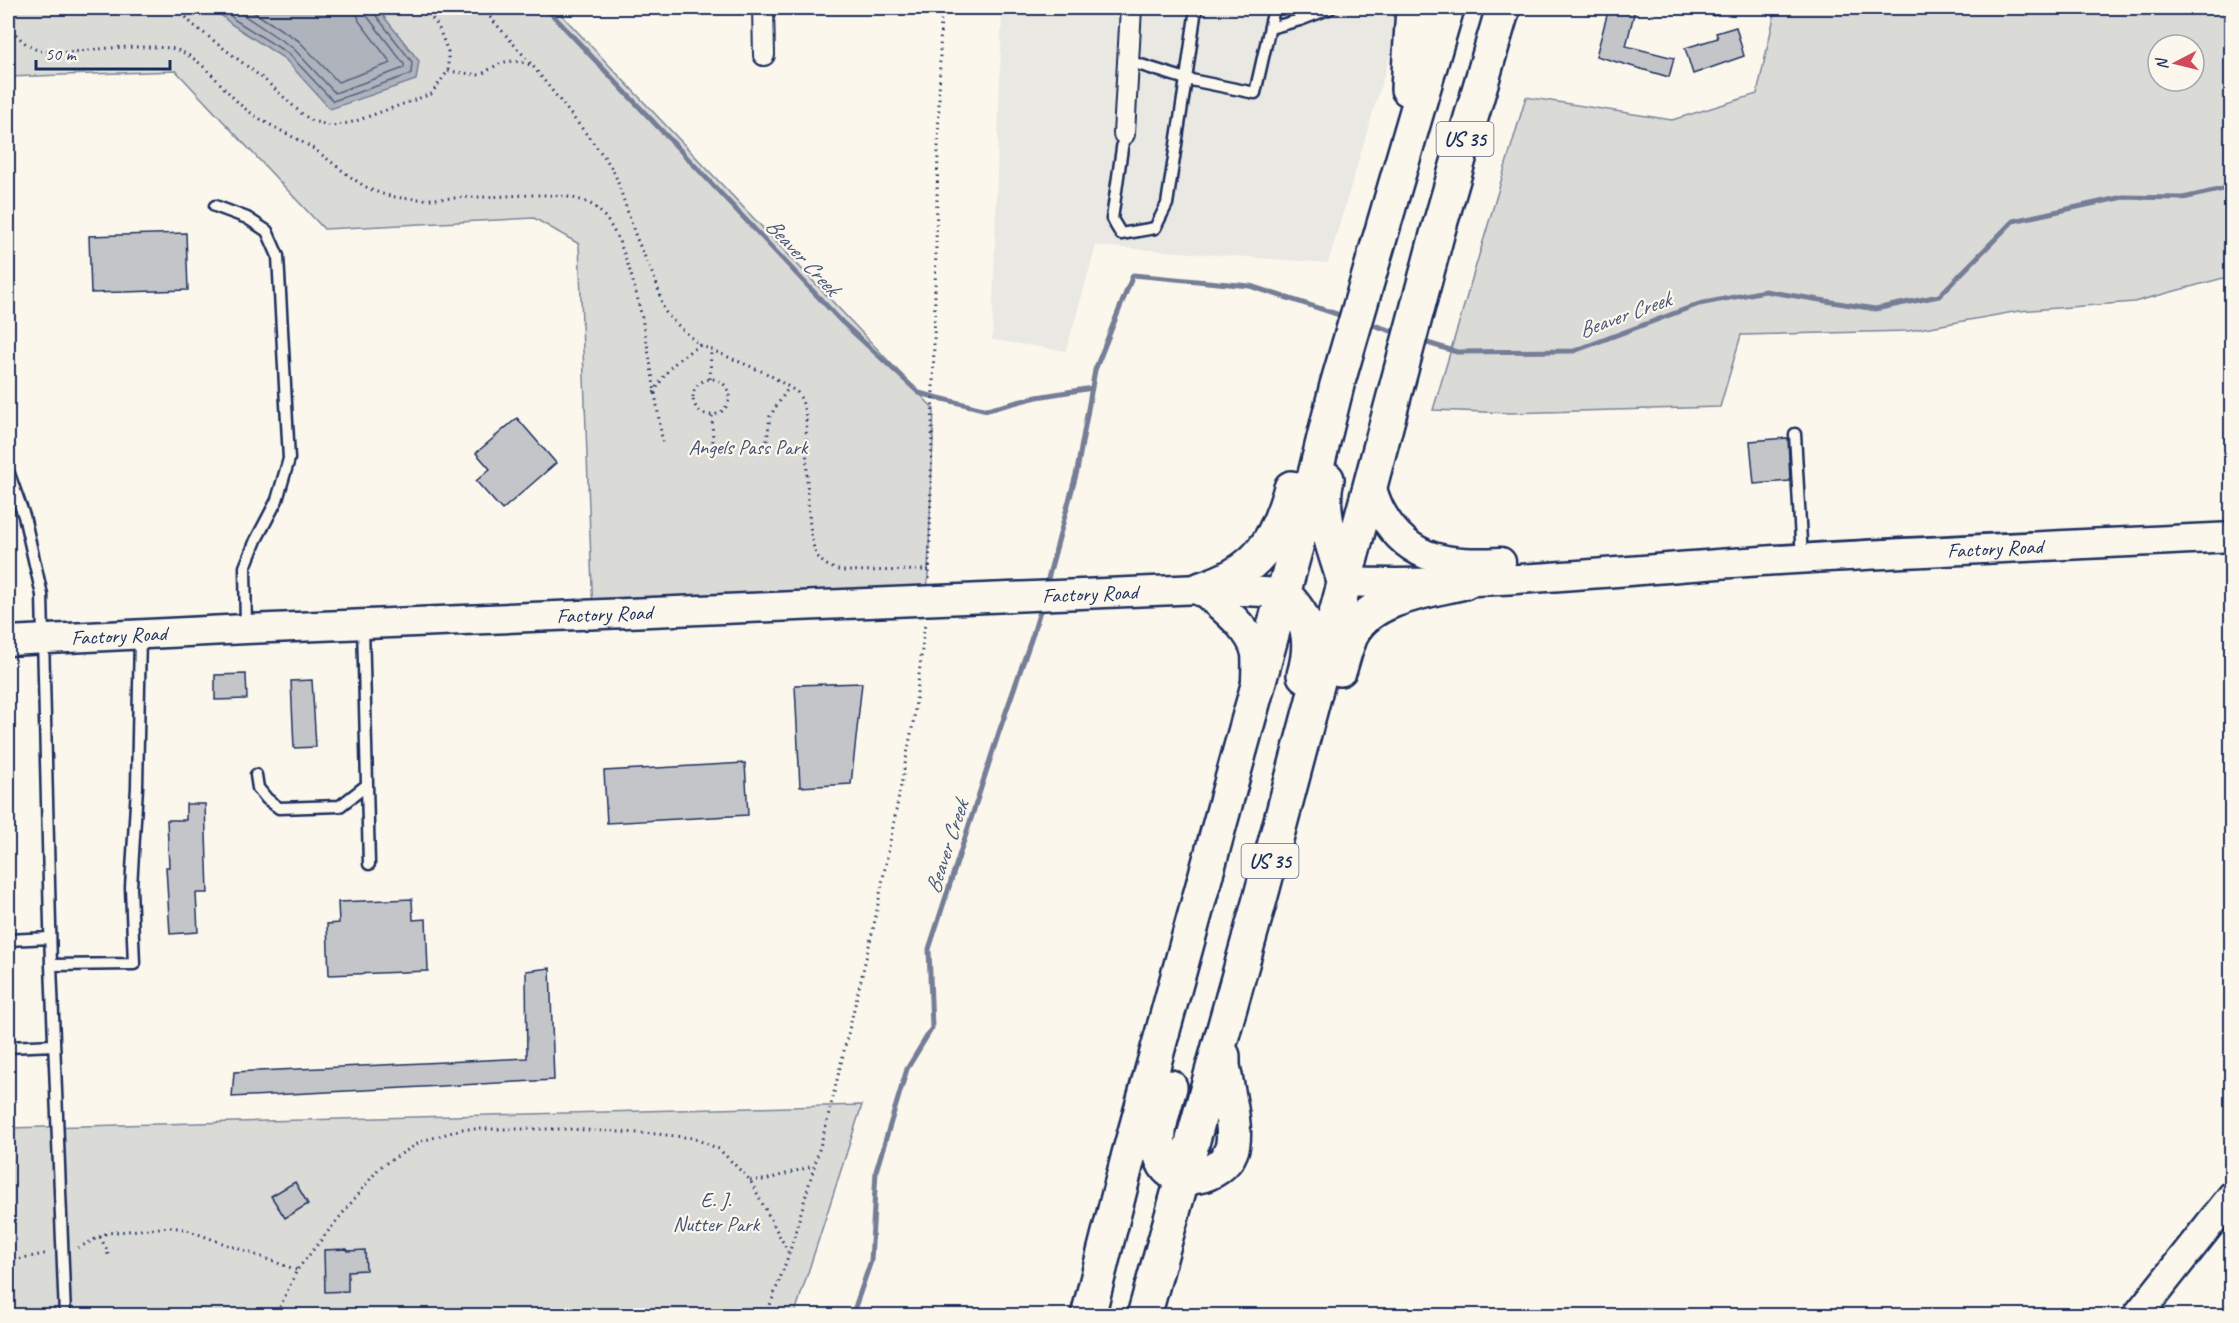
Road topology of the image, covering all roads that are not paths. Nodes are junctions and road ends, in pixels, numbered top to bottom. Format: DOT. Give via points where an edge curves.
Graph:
graph roads {
  1 [pos="763,8"];
  2 [pos="1131,8"];
  3 [pos="1197,8"];
  4 [pos="1272,8"];
  5 [pos="1331,8"];
  6 [pos="1413,8"];
  7 [pos="1447,8"];
  8 [pos="1483,8"];
  9 [pos="1503,8"];
  10 [pos="1520,8"];
  11 [pos="1270,28"];
  12 [pos="764,55"];
  13 [pos="1128,61"];
  14 [pos="1186,79"];
  15 [pos="1124,134"];
  16 [pos="1399,167"];
  17 [pos="1455,171"];
  18 [pos="215,206"];
  19 [pos="1390,262"];
  20 [pos="1356,389"];
  21 [pos="1795,434"];
  22 [pos="8,471"];
  23 [pos="1370,484"];
  24 [pos="2232,537"];
  25 [pos="1802,559"];
  26 [pos="1760,561"];
  27 [pos="1344,582"];
  28 [pos="1464,582"];
  29 [pos="1201,589"];
  30 [pos="1283,593"];
  31 [pos="363,625"];
  32 [pos="246,629"];
  33 [pos="140,635"];
  34 [pos="43,639"];
  35 [pos="8,641"];
  36 [pos="1256,691"];
  37 [pos="256,775"];
  38 [pos="367,785"];
  39 [pos="369,864"];
  40 [pos="1259,903"];
  41 [pos="50,938"];
  42 [pos="8,940"];
  43 [pos="51,965"];
  44 [pos="1226,1022"];
  45 [pos="54,1045"];
  46 [pos="8,1047"];
  47 [pos="1193,1140"];
  48 [pos="1182,1178"];
  49 [pos="2232,1196"];
  50 [pos="65,1316"];
  51 [pos="1088,1316"];
  52 [pos="1144,1316"];
  53 [pos="2137,1316"];
  1 -- 12 [label="street"];
  2 -- 13 [label="street"];
  3 -- 14 [label="lane"];
  4 -- 11 [label="lane"];
  5 -- 11 [label="lane"];
  6 -- 16 [label="highway" via="1411,68"];
  7 -- 16 [label="highway, US 35"];
  8 -- 19 [label="highway" via="1439,165"];
  9 -- 17 [label="highway, US 35"];
  10 -- 17 [label="highway" via="1492,114"];
  11 -- 14 [label="lane" via="1255,93"];
  13 -- 14 [label="lane"];
  13 -- 15 [label="street"];
  14 -- 15 [label="lane" via="1167,204 1155,228 1121,234 1112,219"];
  16 -- 19 [label="highway, US 35"];
  17 -- 19 [label="highway, US 35"];
  18 -- 32 [label="lane" via="247,218 267,231 278,256 289,459 277,500 245,567"];
  19 -- 20 [label="highway, US 35"];
  19 -- 20 [label="highway, US 35"];
  20 -- 23 [label="highway, US 35"];
  20 -- 27 [label="highway" via="1326,484 1324,504 1326,524"];
  20 -- 29 [label="highway" via="1272,538 1256,559 1222,583"];
  20 -- 30 [label="highway, US 35" via="1307,507"];
  21 -- 25 [label="lane"];
  22 -- 34 [label="lane" via="24,516 42,594"];
  23 -- 26 [label="street, Factory Road" via="1382,514 1400,537 1441,561 1704,553"];
  23 -- 27 [label="highway, US 35"];
  24 -- 25 [label="street, Factory Road"];
  25 -- 26 [label="street, Factory Road"];
  26 -- 28 [label="street, Factory Road"];
  27 -- 28 [label="street, Factory Road"];
  27 -- 40 [label="highway, US 35"];
  28 -- 40 [label="highway" via="1392,600 1353,632 1285,875"];
  29 -- 30 [label="street, Factory Road"];
  29 -- 31 [label="street, Factory Road"];
  29 -- 36 [label="street" via="1247,635 1256,652"];
  30 -- 36 [label="highway, US 35"];
  30 -- 47 [label="highway" via="1297,607 1305,623 1310,643 1308,661 1196,1079"];
  31 -- 32 [label="street, Factory Road"];
  31 -- 38 [label="lane"];
  32 -- 33 [label="street, Factory Road"];
  33 -- 34 [label="street, Factory Road"];
  33 -- 43 [label="lane" via="131,887 134,964"];
  34 -- 35 [label="street, Factory Road"];
  34 -- 41 [label="lane"];
  36 -- 48 [label="highway" via="1255,769 1161,1122 1158,1143 1162,1161 1172,1174"];
  36 -- 51 [label="highway, US 35"];
  37 -- 38 [label="lane" via="258,788 279,808 340,806"];
  38 -- 39 [label="lane"];
  40 -- 44 [label="highway, US 35"];
  41 -- 42 [label="lane"];
  41 -- 43 [label="lane"];
  43 -- 45 [label="lane"];
  44 -- 47 [label="highway, US 35"];
  44 -- 48 [label="highway" via="1223,1065 1233,1126 1231,1151 1220,1166"];
  45 -- 46 [label="lane"];
  45 -- 50 [label="lane"];
  47 -- 48 [label="highway, US 35"];
  48 -- 52 [label="highway, US 35"];
  49 -- 53 [label="street"];
}
